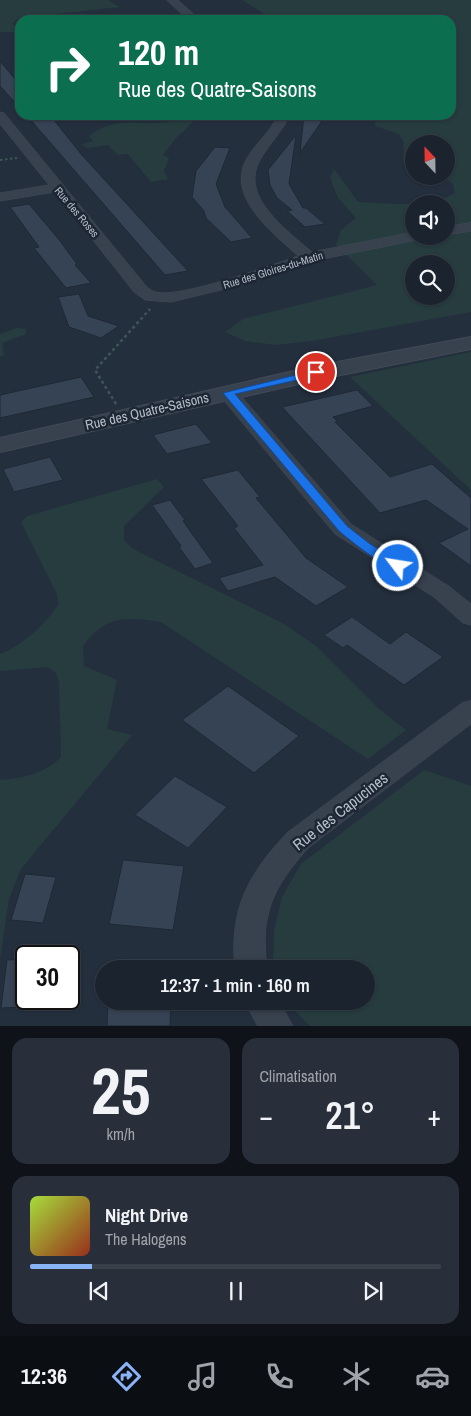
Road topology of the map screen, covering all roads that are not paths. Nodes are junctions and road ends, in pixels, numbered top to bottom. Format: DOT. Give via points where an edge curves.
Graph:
graph roads {
  1 [pos="172,0"];
  2 [pos="189,15"];
  3 [pos="0,116"];
  4 [pos="281,120"];
  5 [pos="57,188"];
  6 [pos="0,197"];
  7 [pos="471,227"];
  8 [pos="455,230"];
  9 [pos="405,238"];
  10 [pos="308,257"];
  11 [pos="160,299"];
  12 [pos="471,343"];
  13 [pos="228,393"];
  14 [pos="0,445"];
  15 [pos="471,618"];
  16 [pos="471,710"];
  17 [pos="250,960"];
  18 [pos="267,1010"];
  19 [pos="276,1026"];
  1 -- 2 [label="street"];
  3 -- 5 [label="street, Rue des Roses"];
  4 -- 10 [label="street" via="250,165 251,196 261,212"];
  5 -- 6 [label="street"];
  5 -- 11 [label="street, Rue des Roses" via="140,289"];
  7 -- 8 [label="street"];
  9 -- 10 [label="street, Rue des Gloires-du-Matin"];
  10 -- 11 [label="street, Rue des Gloires-du-Matin" via="218,287"];
  12 -- 13 [label="street, Rue des Quatre-Saisons" via="316,372"];
  13 -- 14 [label="street, Rue des Quatre-Saisons"];
  13 -- 15 [label="street" via="343,529 366,547 448,596"];
  16 -- 17 [label="street, Rue des Capucines" via="298,840 275,865 260,887 251,911 248,930"];
  18 -- 19 [label="street"];
}
